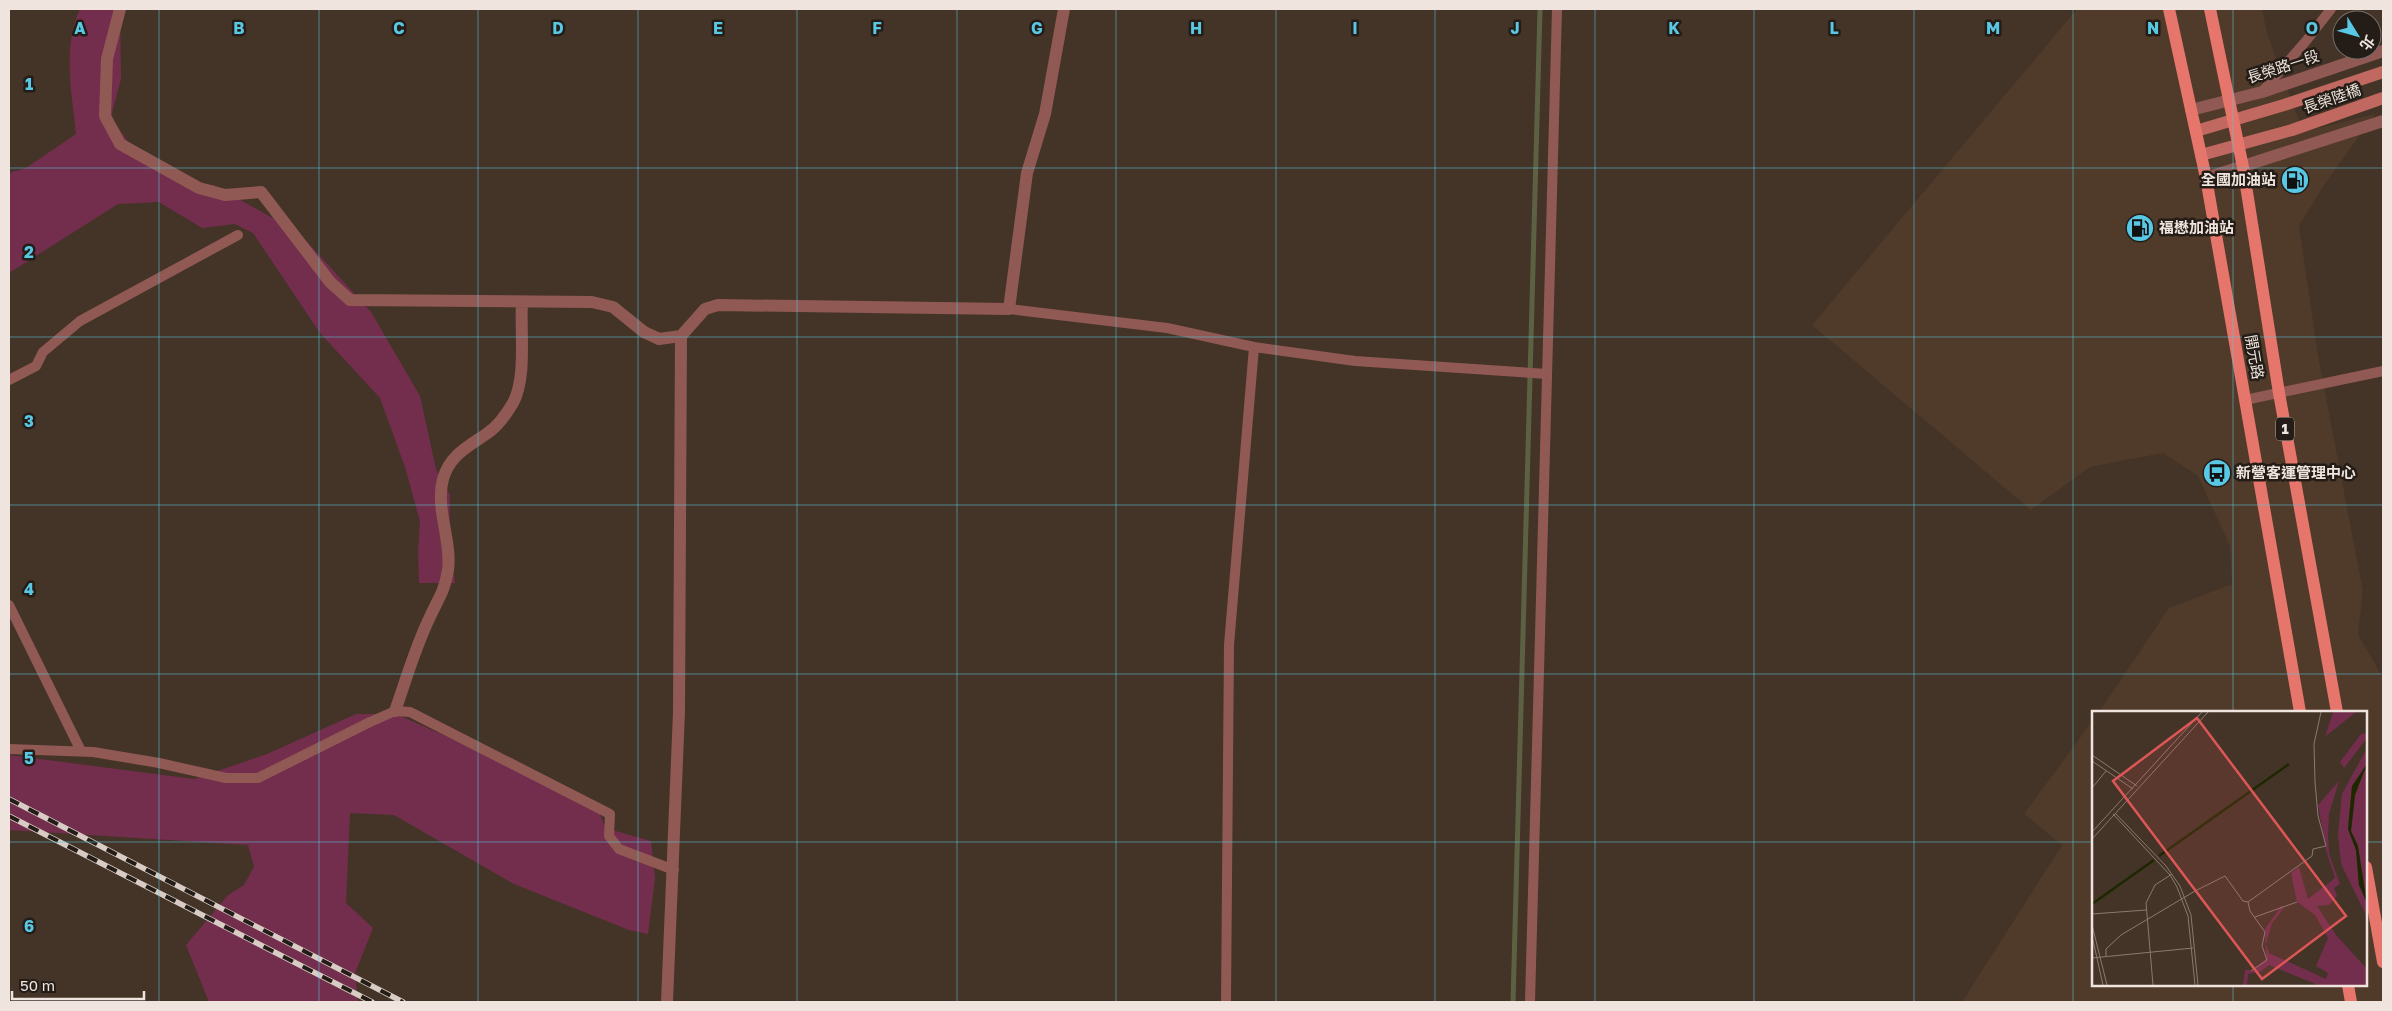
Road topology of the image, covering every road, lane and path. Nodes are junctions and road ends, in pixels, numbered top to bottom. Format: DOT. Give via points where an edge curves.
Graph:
graph roads {
  1 [pos="120,9"];
  2 [pos="1064,9"];
  3 [pos="1557,9"];
  4 [pos="2169,9"];
  5 [pos="2210,9"];
  6 [pos="2331,9"];
  7 [pos="2383,51"];
  8 [pos="2383,72"];
  9 [pos="2262,92"];
  10 [pos="2383,98"];
  11 [pos="2229,101"];
  12 [pos="2191,110"];
  13 [pos="2234,121"];
  14 [pos="2383,121"];
  15 [pos="2196,131"];
  16 [pos="2238,144"];
  17 [pos="2201,155"];
  18 [pos="2243,167"];
  19 [pos="2206,178"];
  20 [pos="238,235"];
  21 [pos="522,302"];
  22 [pos="1009,310"];
  23 [pos="681,336"];
  24 [pos="1254,347"];
  25 [pos="2383,371"];
  26 [pos="1547,374"];
  27 [pos="9,380"];
  28 [pos="2279,393"];
  29 [pos="2245,400"];
  30 [pos="9,606"];
  31 [pos="395,711"];
  32 [pos="2300,711"];
  33 [pos="2337,711"];
  34 [pos="9,749"];
  35 [pos="81,751"];
  36 [pos="674,870"];
  37 [pos="2367,873"];
  38 [pos="2383,962"];
  39 [pos="2348,986"];
  40 [pos="667,1002"];
  41 [pos="1226,1002"];
  42 [pos="1530,1002"];
  43 [pos="2351,1002"];
  1 -- 21 [label="street" via="107,59 105,116 120,144 199,188 225,194 261,192 330,282 350,300"];
  2 -- 22 [label="street" via="1044,114 1027,172"];
  3 -- 26 [label="lane"];
  4 -- 12 [label="main road, 開元路"];
  5 -- 11 [label="main road, 開元路 / 1"];
  6 -- 9 [label="lane"];
  7 -- 9 [label="street, 長榮路一段"];
  8 -- 13 [label="main road, 長榮陸橋"];
  9 -- 11 [label="street, 長榮路一段"];
  10 -- 16 [label="main road, 長榮陸橋" via="2292,130"];
  11 -- 12 [label="street, 長榮路一段"];
  11 -- 13 [label="main road, 開元路 / 1"];
  12 -- 15 [label="main road, 開元路"];
  13 -- 15 [label="main road"];
  13 -- 16 [label="main road, 開元路 / 1"];
  14 -- 18 [label="street"];
  15 -- 17 [label="main road, 開元路"];
  16 -- 17 [label="main road"];
  16 -- 18 [label="main road, 開元路 / 1"];
  17 -- 19 [label="main road, 開元路"];
  18 -- 19 [label="street"];
  18 -- 28 [label="main road, 開元路 / 1"];
  19 -- 29 [label="main road, 開元路"];
  20 -- 27 [label="lane" via="80,321 43,352 36,366"];
  21 -- 23 [label="street" via="584,302 613,307 644,332 659,339"];
  21 -- 31 [label="street" via="520,383 514,402 499,423 468,444 450,463 443,480 441,508 448,567 443,595 429,618"];
  22 -- 23 [label="street" via="718,305 705,309"];
  22 -- 24 [label="lane" via="1167,328"];
  23 -- 36 [label="street" via="679,712"];
  24 -- 26 [label="lane" via="1355,361"];
  24 -- 41 [label="lane" via="1229,645"];
  25 -- 28 [label="lane"];
  26 -- 42 [label="lane"];
  28 -- 29 [label="lane"];
  28 -- 33 [label="main road, 開元路 / 1"];
  29 -- 32 [label="main road, 開元路"];
  30 -- 35 [label="lane"];
  31 -- 35 [label="lane" via="258,778 226,778"];
  31 -- 36 [label="lane" via="410,712 610,814 609,836 619,849"];
  34 -- 35 [label="lane"];
  36 -- 40 [label="street"];
  37 -- 38 [label="main road"];
  39 -- 43 [label="main road"];
}
